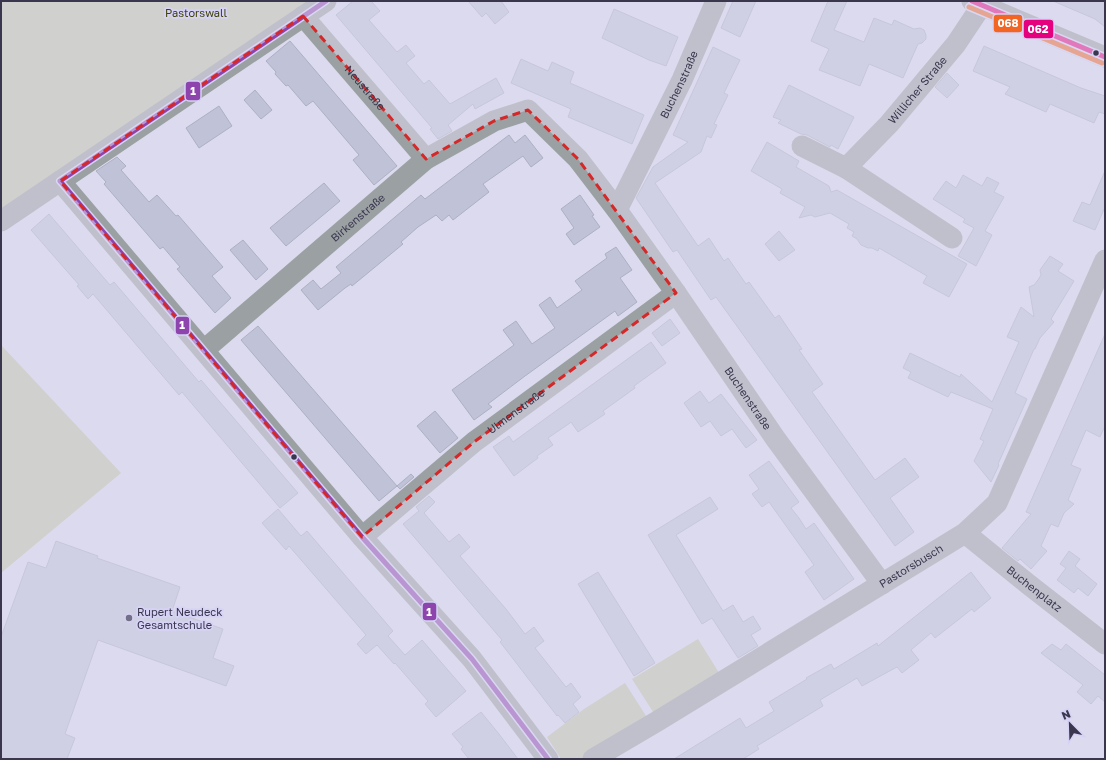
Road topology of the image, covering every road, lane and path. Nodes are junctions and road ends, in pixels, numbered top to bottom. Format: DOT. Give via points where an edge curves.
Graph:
graph roads {
  1 [pos="326,1"];
  2 [pos="716,1"];
  3 [pos="977,3"];
  4 [pos="304,16"];
  5 [pos="1105,57"];
  6 [pos="528,110"];
  7 [pos="802,146"];
  8 [pos="426,159"];
  9 [pos="846,168"];
  10 [pos="60,181"];
  11 [pos="617,210"];
  12 [pos="1,221"];
  13 [pos="952,238"];
  14 [pos="1105,260"];
  15 [pos="676,294"];
  16 [pos="204,350"];
  17 [pos="965,532"];
  18 [pos="362,537"];
  19 [pos="882,584"];
  20 [pos="1105,644"];
  21 [pos="548,759"];
  22 [pos="593,759"];
  1 -- 4 [label="street"];
  2 -- 11 [label="street, Buchenstraße" via="682,80"];
  3 -- 5 [label="street, Willicher Straße"];
  3 -- 9 [label="street, Willicher Straße" via="956,44 889,124"];
  4 -- 8 [label="street, Neustraße"];
  4 -- 10 [label="street"];
  6 -- 8 [label="street, Birkenstraße" via="494,121"];
  6 -- 11 [label="street, Buchenstraße" via="578,159"];
  7 -- 9 [label="street"];
  8 -- 16 [label="street, Birkenstraße"];
  9 -- 13 [label="street"];
  10 -- 12 [label="street"];
  10 -- 16 [label="street"];
  11 -- 15 [label="street, Buchenstraße"];
  14 -- 17 [label="street, Pastorsbusch" via="997,503"];
  15 -- 18 [label="street, Ulmenstraße" via="474,442"];
  15 -- 19 [label="street, Buchenstraße" via="775,438"];
  16 -- 18 [label="street"];
  17 -- 19 [label="street, Pastorsbusch"];
  17 -- 20 [label="street, Buchenplatz"];
  18 -- 21 [label="street" via="472,659"];
  19 -- 22 [label="street, Pastorsbusch"];
}
